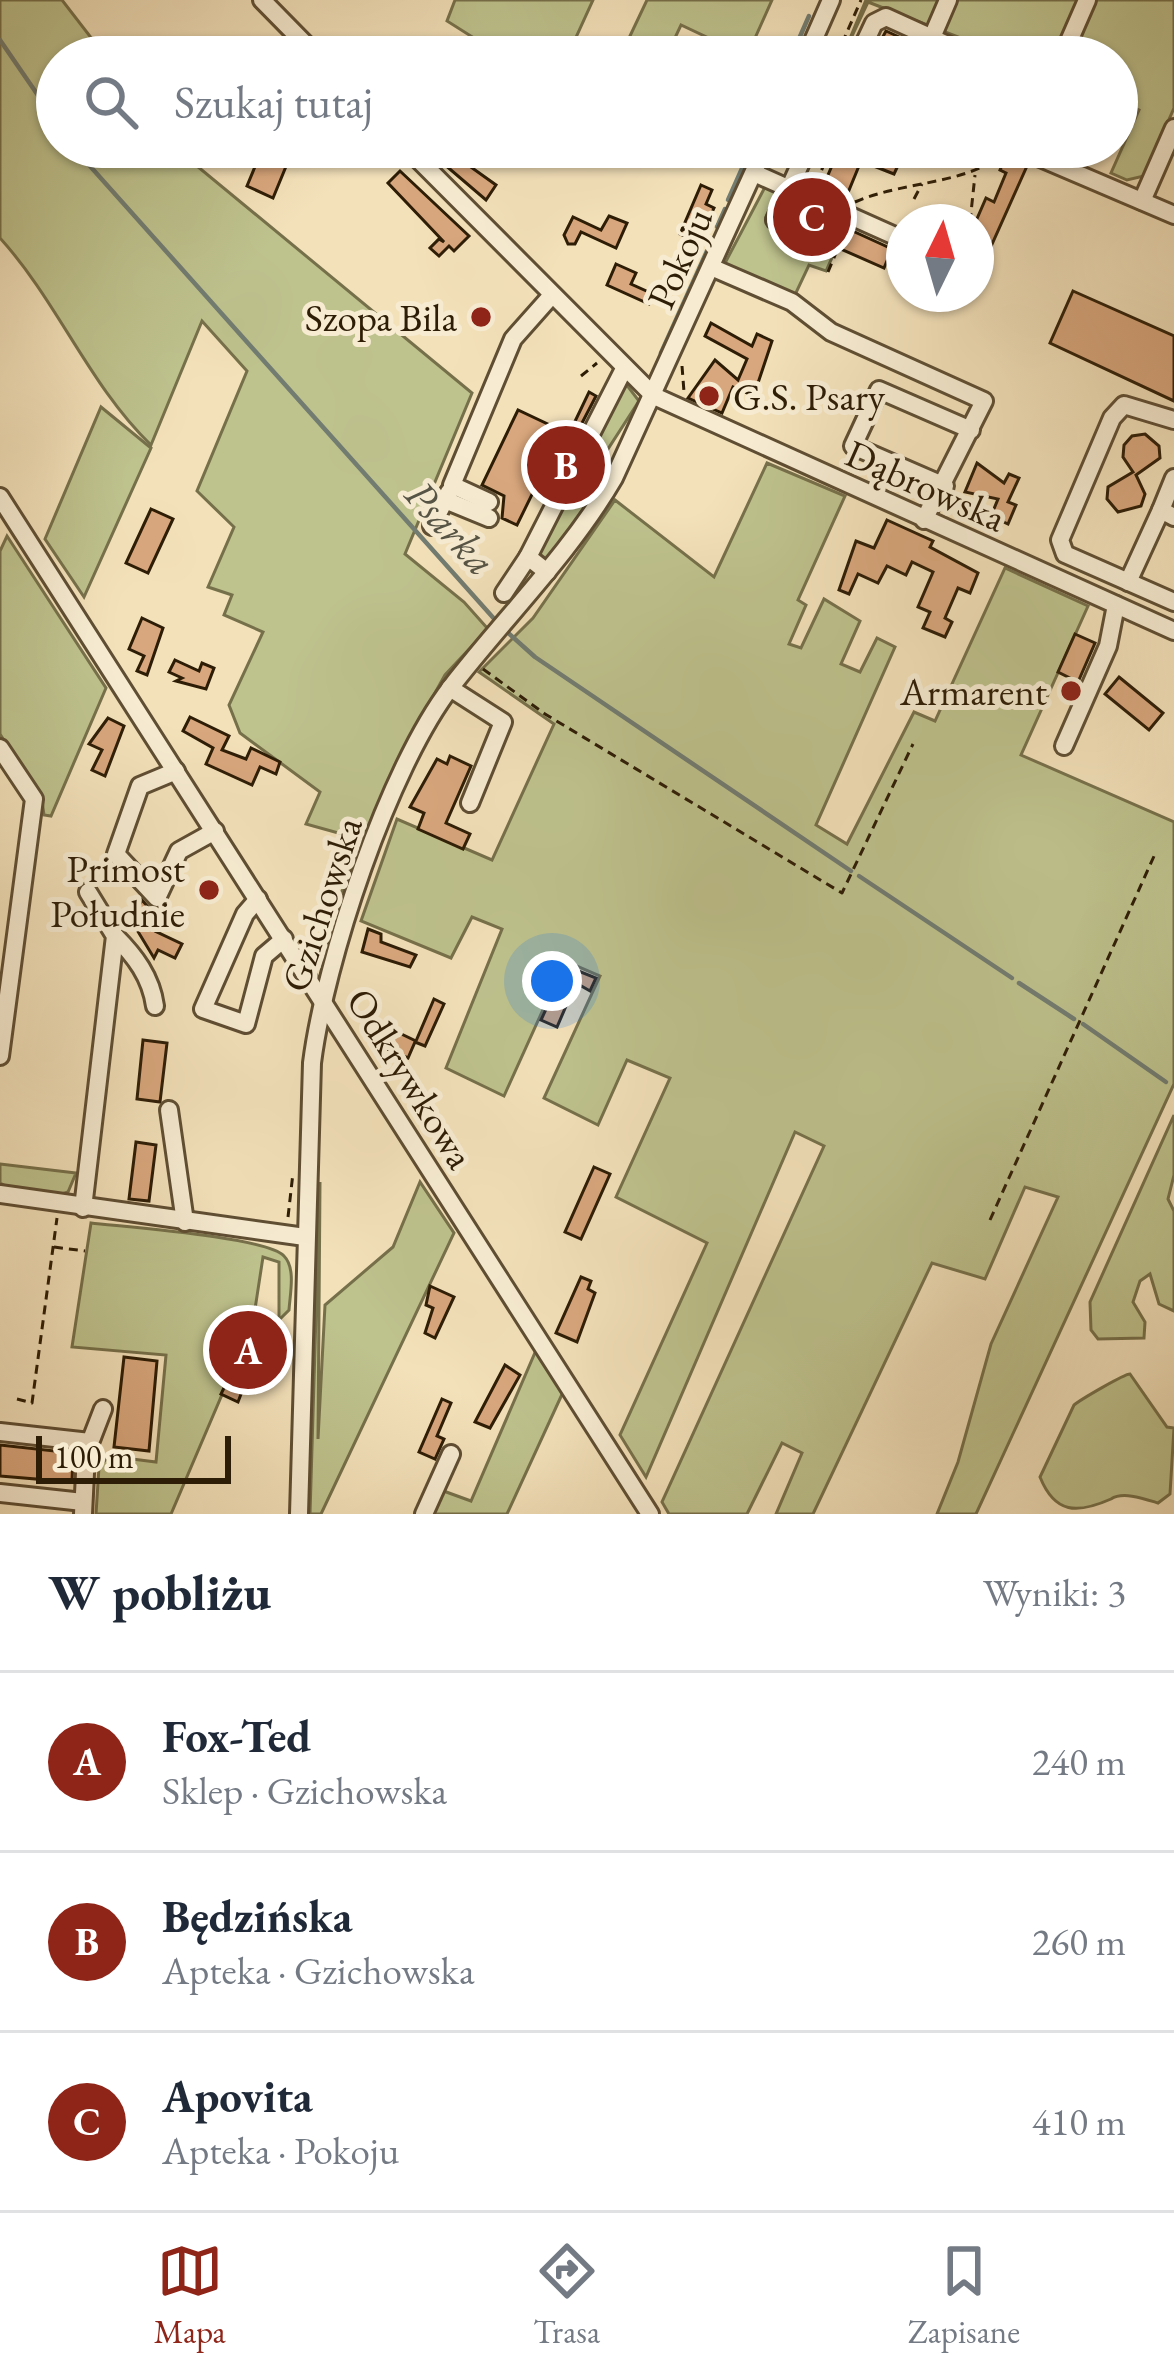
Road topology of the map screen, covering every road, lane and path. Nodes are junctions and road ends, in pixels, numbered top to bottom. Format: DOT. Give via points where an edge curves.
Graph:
graph roads {
  1 [pos="262,0"];
  2 [pos="831,0"];
  3 [pos="861,0"];
  4 [pos="948,0"];
  5 [pos="1087,0"];
  6 [pos="933,35"];
  7 [pos="297,36"];
  8 [pos="818,36"];
  9 [pos="846,36"];
  10 [pos="868,36"];
  11 [pos="1071,36"];
  12 [pos="1174,128"];
  13 [pos="427,168"];
  14 [pos="756,168"];
  15 [pos="804,168"];
  16 [pos="817,168"];
  17 [pos="982,168"];
  18 [pos="1047,168"];
  19 [pos="754,172"];
  20 [pos="975,173"];
  21 [pos="924,181"];
  22 [pos="799,192"];
  23 [pos="914,199"];
  24 [pos="1142,201"];
  25 [pos="972,204"];
  26 [pos="837,210"];
  27 [pos="782,215"];
  28 [pos="1174,215"];
  29 [pos="808,218"];
  30 [pos="886,232"];
  31 [pos="711,268"];
  32 [pos="828,272"];
  33 [pos="551,295"];
  34 [pos="678,361"];
  35 [pos="624,369"];
  36 [pos="654,396"];
  37 [pos="682,399"];
  38 [pos="1174,420"];
  39 [pos="971,430"];
  40 [pos="1174,478"];
  41 [pos="945,486"];
  42 [pos="448,493"];
  43 [pos="0,497"];
  44 [pos="489,510"];
  45 [pos="1167,513"];
  46 [pos="924,520"];
  47 [pos="432,526"];
  48 [pos="528,557"];
  49 [pos="548,572"];
  50 [pos="1128,582"];
  51 [pos="503,593"];
  52 [pos="1174,602"];
  53 [pos="1116,605"];
  54 [pos="1174,632"];
  55 [pos="482,656"];
  56 [pos="454,691"];
  57 [pos="914,744"];
  58 [pos="1064,746"];
  59 [pos="0,748"];
  60 [pos="176,772"];
  61 [pos="470,803"];
  62 [pos="214,831"];
  63 [pos="1155,854"];
  64 [pos="88,892"];
  65 [pos="258,899"];
  66 [pos="115,936"];
  67 [pos="284,939"];
  68 [pos="322,1000"];
  69 [pos="155,1006"];
  70 [pos="0,1056"];
  71 [pos="170,1110"];
  72 [pos="294,1156"];
  73 [pos="0,1194"];
  74 [pos="58,1204"];
  75 [pos="83,1208"];
  76 [pos="990,1220"];
  77 [pos="185,1222"];
  78 [pos="279,1224"];
  79 [pos="305,1237"];
  80 [pos="53,1247"];
  81 [pos="85,1251"];
  82 [pos="16,1400"];
  83 [pos="103,1409"];
  84 [pos="0,1432"];
  85 [pos="90,1442"];
  86 [pos="451,1454"];
  87 [pos="0,1493"];
  88 [pos="83,1508"];
  89 [pos="299,1514"];
  90 [pos="424,1514"];
  91 [pos="650,1514"];
  1 -- 7 [label="street"];
  2 -- 8 [label="street"];
  3 -- 9 [label="path"];
  4 -- 6 [label="street"];
  5 -- 11 [label="street"];
  6 -- 10 [label="street" via="886,17"];
  12 -- 24 [label="street"];
  13 -- 33 [label="street, Dąbrowska"];
  14 -- 19 [label="street, Pokoju"];
  15 -- 22 [label="street"];
  16 -- 22 [label="path"];
  17 -- 20 [label="path"];
  18 -- 24 [label="street"];
  19 -- 22 [label="street"];
  19 -- 31 [label="street, Pokoju"];
  20 -- 21 [label="path"];
  20 -- 25 [label="path"];
  21 -- 23 [label="path"];
  21 -- 26 [label="path"];
  22 -- 26 [label="street"];
  22 -- 27 [label="street"];
  22 -- 27 [label="path"];
  24 -- 28 [label="street"];
  26 -- 30 [label="street"];
  27 -- 29 [label="path"];
  27 -- 32 [label="path" via="793,230 838,249"];
  31 -- 36 [label="street, Pokoju"];
  31 -- 39 [label="street" via="984,401"];
  33 -- 35 [label="street, Dąbrowska"];
  33 -- 42 [label="street" via="518,330"];
  34 -- 37 [label="path"];
  35 -- 36 [label="street, Dąbrowska"];
  35 -- 48 [label="street"];
  36 -- 46 [label="street, Dąbrowska"];
  36 -- 49 [label="street, Gzichowska" via="586,525"];
  38 -- 50 [label="street" via="1124,405 1060,540 1065,554"];
  39 -- 41 [label="street"];
  39 -- 41 [label="street" via="878,389 853,446"];
  40 -- 45 [label="street"];
  41 -- 46 [label="street"];
  42 -- 44 [label="street"];
  42 -- 47 [label="street"];
  43 -- 60 [label="street, Odkrywkowa"];
  45 -- 50 [label="street"];
  46 -- 53 [label="street, Dąbrowska"];
  48 -- 49 [label="street"];
  48 -- 51 [label="street"];
  49 -- 55 [label="street, Gzichowska"];
  50 -- 52 [label="street"];
  53 -- 54 [label="street, Dąbrowska"];
  53 -- 58 [label="street" via="1108,646"];
  55 -- 56 [label="street, Gzichowska"];
  55 -- 56 [label="path"];
  55 -- 57 [label="path" via="545,714 842,893"];
  56 -- 61 [label="street" via="502,722"];
  56 -- 68 [label="street, Gzichowska" via="428,720 390,798"];
  59 -- 70 [label="street" via="34,800"];
  60 -- 62 [label="street, Odkrywkowa"];
  60 -- 62 [label="street" via="140,786 116,854 157,898 179,851"];
  62 -- 65 [label="street, Odkrywkowa"];
  63 -- 76 [label="path"];
  64 -- 66 [label="street"];
  65 -- 67 [label="street, Odkrywkowa"];
  65 -- 67 [label="street" via="203,1009 246,1024 264,956"];
  66 -- 69 [label="street" via="133,954"];
  66 -- 75 [label="street"];
  67 -- 68 [label="street, Odkrywkowa"];
  68 -- 79 [label="street, Gzichowska"];
  68 -- 91 [label="street, Odkrywkowa"];
  71 -- 77 [label="street"];
  72 -- 78 [label="path" via="288,1219"];
  73 -- 74 [label="street"];
  74 -- 75 [label="street"];
  74 -- 80 [label="path"];
  75 -- 77 [label="street"];
  77 -- 79 [label="street"];
  79 -- 89 [label="street, Gzichowska"];
  80 -- 81 [label="path"];
  80 -- 82 [label="path" via="32,1403"];
  83 -- 85 [label="street"];
  84 -- 85 [label="street"];
  85 -- 88 [label="street"];
  86 -- 90 [label="street"];
  87 -- 88 [label="street"];
}
